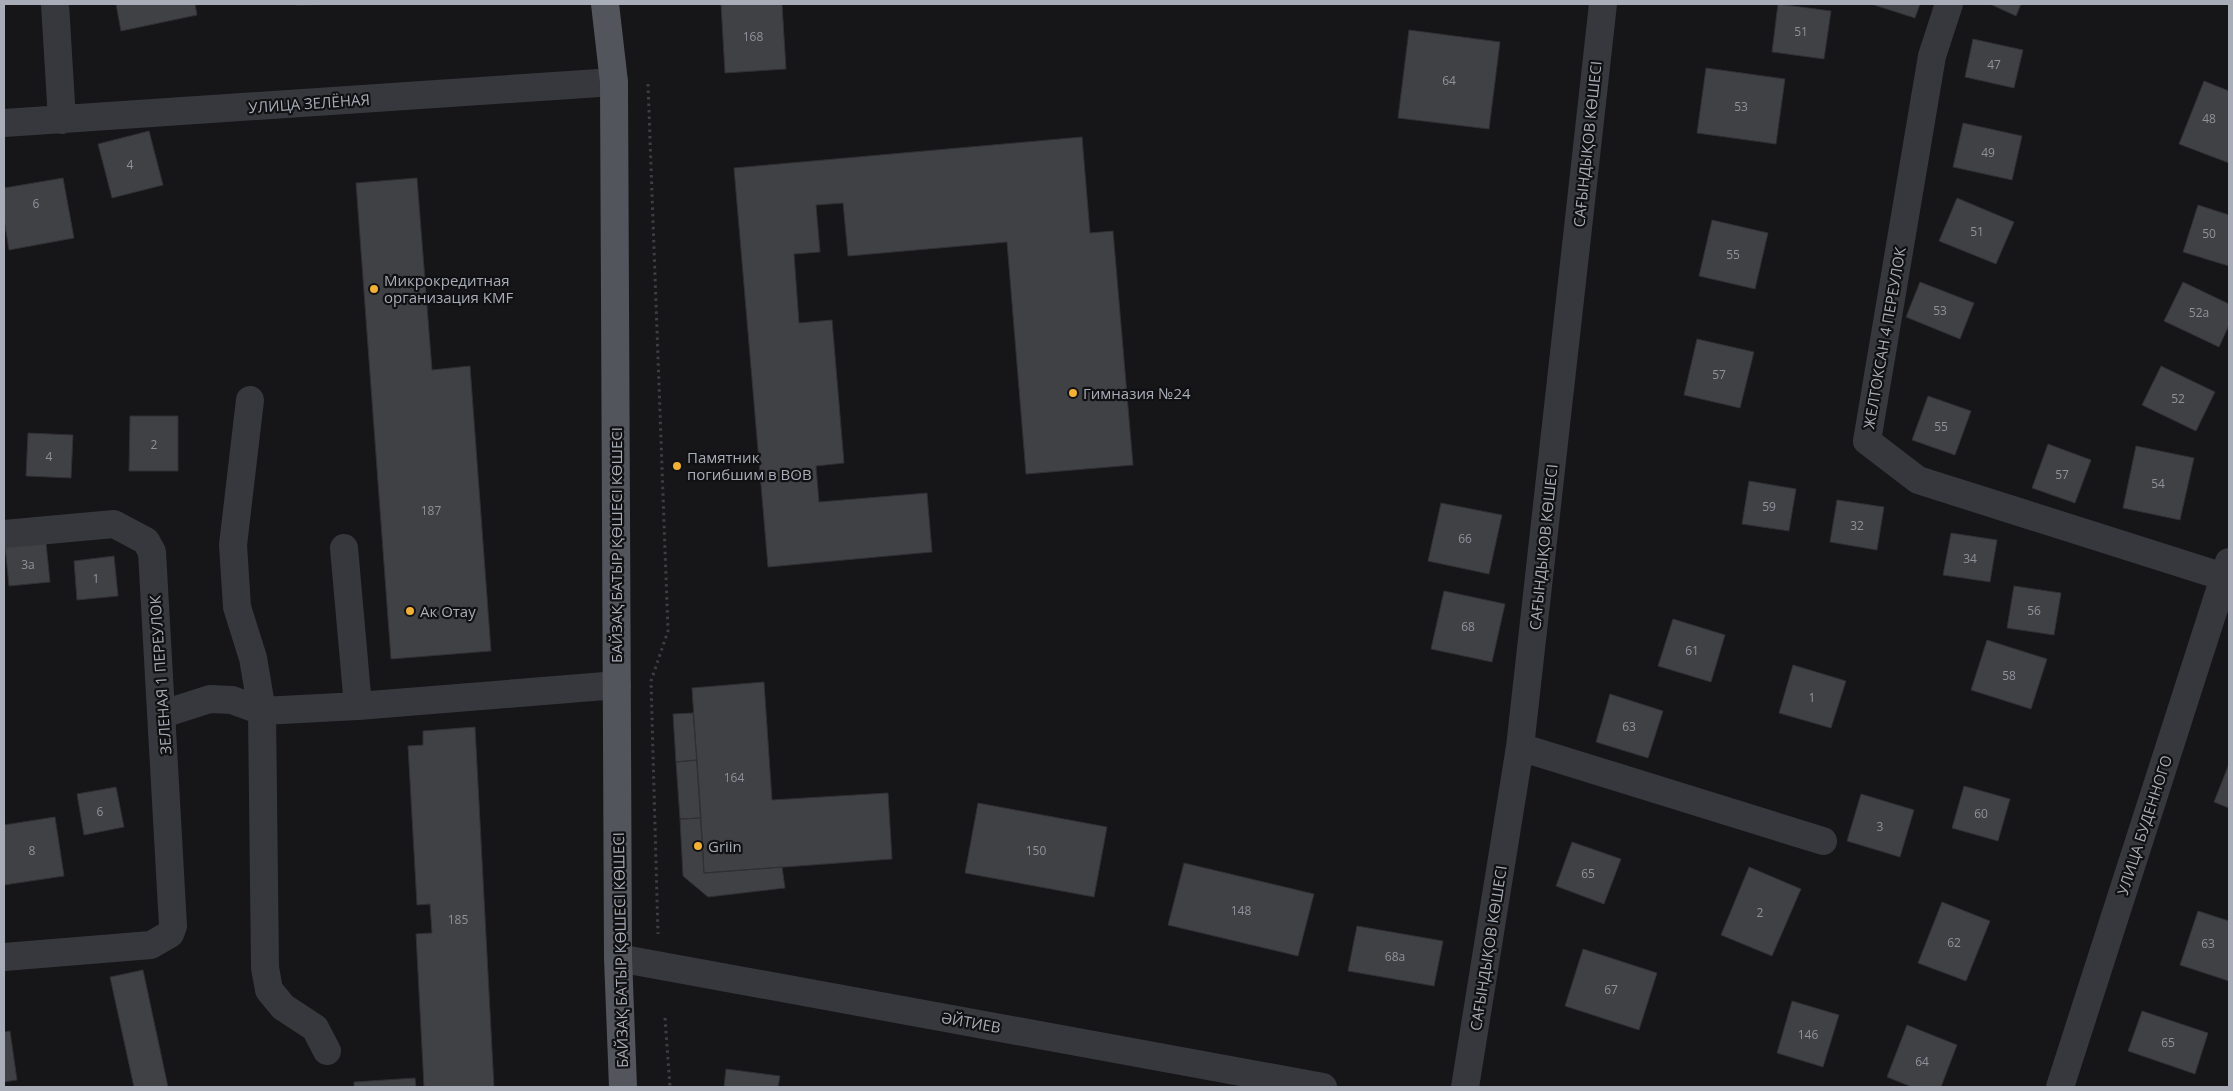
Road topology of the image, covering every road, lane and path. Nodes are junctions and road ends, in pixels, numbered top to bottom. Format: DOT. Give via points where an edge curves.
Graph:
graph roads {
  1 [pos="55,4"];
  2 [pos="605,4"];
  3 [pos="1603,4"];
  4 [pos="1949,4"];
  5 [pos="647,76"];
  6 [pos="614,82"];
  7 [pos="62,120"];
  8 [pos="4,123"];
  9 [pos="250,400"];
  10 [pos="4,534"];
  11 [pos="344,548"];
  12 [pos="2227,570"];
  13 [pos="617,685"];
  14 [pos="358,706"];
  15 [pos="262,711"];
  16 [pos="163,714"];
  17 [pos="1520,747"];
  18 [pos="1823,841"];
  19 [pos="659,943"];
  20 [pos="4,957"];
  21 [pos="618,958"];
  22 [pos="665,1018"];
  23 [pos="327,1051"];
  24 [pos="623,1087"];
  25 [pos="670,1087"];
  26 [pos="1323,1087"];
  27 [pos="1465,1087"];
  28 [pos="2060,1087"];
  1 -- 7 [label="street"];
  2 -- 6 [label="main road, БАЙЗАҚ БАТЫР ҚӨШЕСІ КӨШЕСІ"];
  3 -- 17 [label="street, САҒЫНДЫҚОВ КӨШЕСІ"];
  4 -- 12 [label="street, ЖЕЛТОКСАН 4 ПЕРЕУЛОК" via="1932,56 1867,441 1918,480"];
  5 -- 19 [label="path" via="668,631 651,681"];
  6 -- 7 [label="street, УЛИЦА ЗЕЛЁНАЯ"];
  6 -- 13 [label="main road, БАЙЗАҚ БАТЫР ҚӨШЕСІ КӨШЕСІ"];
  7 -- 8 [label="street, УЛИЦА ЗЕЛЁНАЯ"];
  9 -- 15 [label="street" via="233,546 237,607 253,658"];
  10 -- 16 [label="street, ЗЕЛЕНАЯ 1 ПЕРЕУЛОК" via="114,524 146,541 152,552"];
  11 -- 14 [label="street"];
  12 -- 28 [label="street, УЛИЦА БУДЕННОГО"];
  13 -- 14 [label="street"];
  13 -- 21 [label="main road, БАЙЗАҚ БАТЫР ҚӨШЕСІ КӨШЕСІ"];
  14 -- 15 [label="street"];
  15 -- 16 [label="street" via="232,700 210,699"];
  15 -- 23 [label="street" via="265,968 269,990 283,1007 315,1028"];
  16 -- 20 [label="street, ЗЕЛЕНАЯ 1 ПЕРЕУЛОК" via="173,926 170,934 150,945"];
  17 -- 18 [label="street"];
  17 -- 27 [label="street, САҒЫНДЫҚОВ КӨШЕСІ"];
  21 -- 24 [label="main road, БАЙЗАҚ БАТЫР ҚӨШЕСІ КӨШЕСІ"];
  21 -- 26 [label="street, ӘЙТИЕВ"];
  22 -- 25 [label="path"];
}
